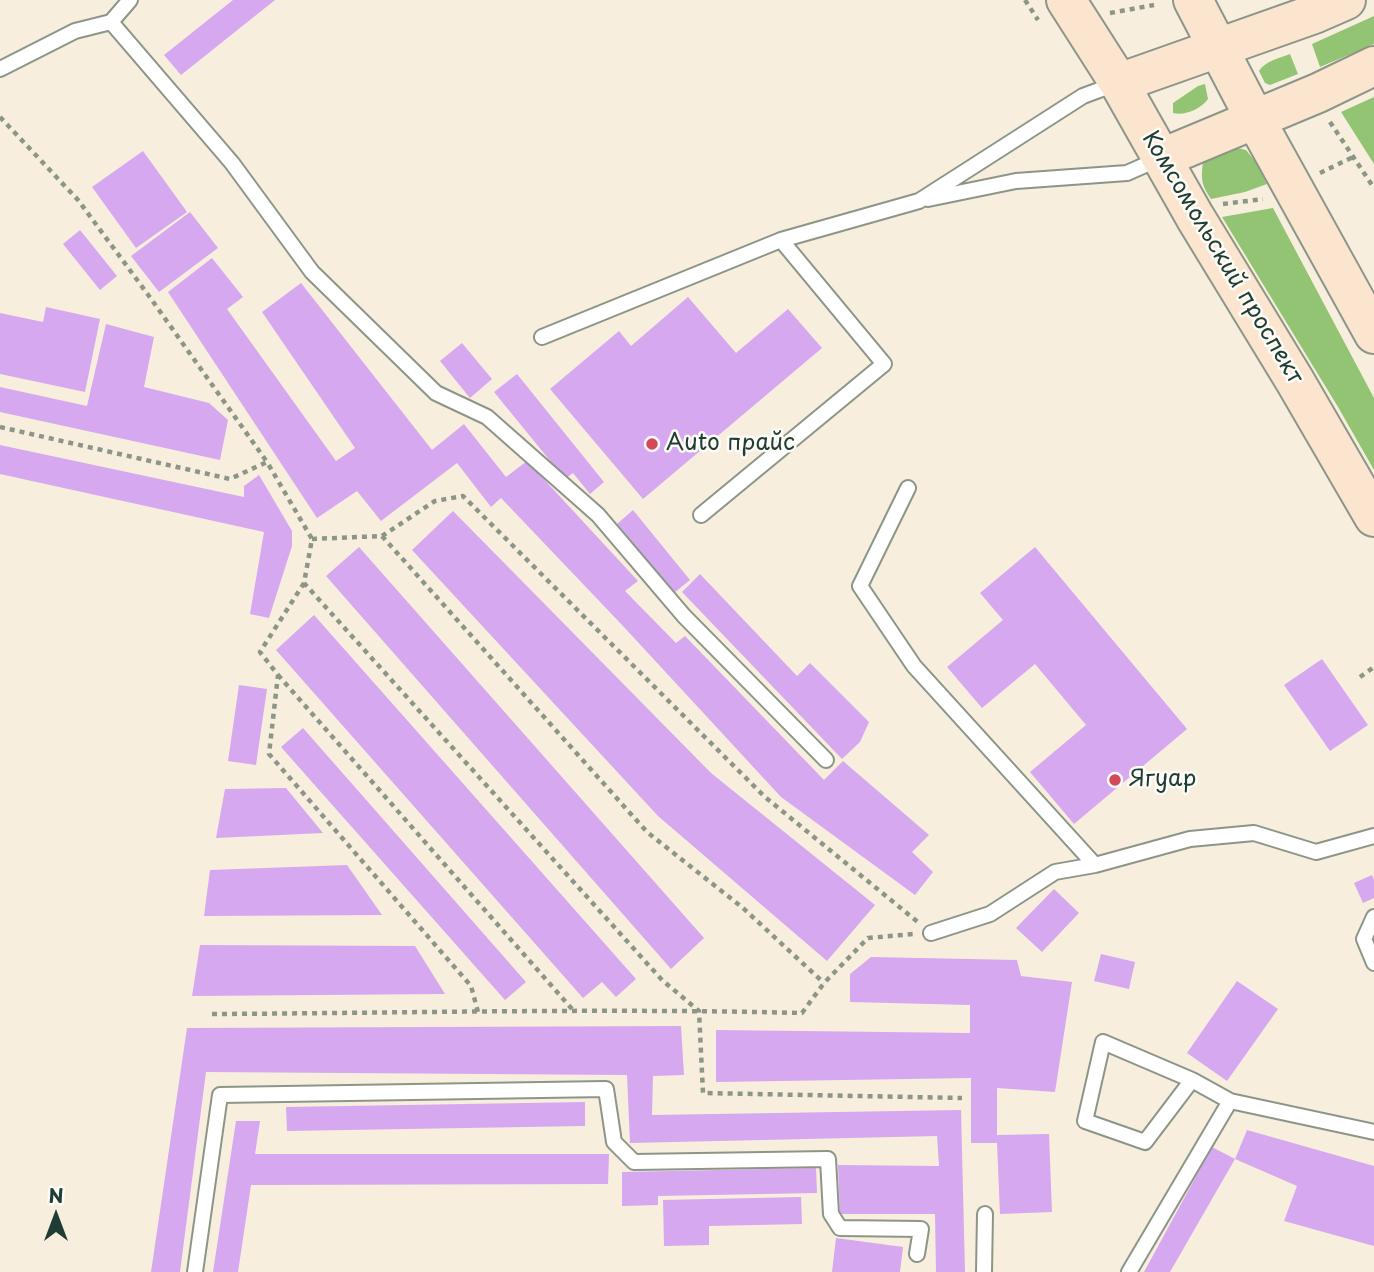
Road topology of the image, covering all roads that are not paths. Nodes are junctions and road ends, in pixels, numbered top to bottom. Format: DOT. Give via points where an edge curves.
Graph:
graph roads {
  1 [pos="130,0"];
  2 [pos="1066,0"];
  3 [pos="1193,0"];
  4 [pos="1346,0"];
  5 [pos="111,22"];
  6 [pos="1218,47"];
  7 [pos="1374,66"];
  8 [pos="0,69"];
  9 [pos="1119,83"];
  10 [pos="1255,119"];
  11 [pos="1163,158"];
  12 [pos="919,201"];
  13 [pos="781,240"];
  14 [pos="1374,334"];
  15 [pos="542,337"];
  16 [pos="908,488"];
  17 [pos="701,515"];
  18 [pos="1374,517"];
  19 [pos="826,760"];
  20 [pos="1374,836"];
  21 [pos="1095,865"];
  22 [pos="1374,917"];
  23 [pos="931,933"];
  24 [pos="1374,963"];
  25 [pos="1192,1080"];
  26 [pos="1230,1101"];
  27 [pos="1374,1132"];
  28 [pos="985,1214"];
  29 [pos="917,1254"];
  30 [pos="195,1272"];
  31 [pos="984,1272"];
  32 [pos="1129,1272"];
  1 -- 5 [label="lane"];
  2 -- 9 [label="main road, Комсомольский проспект"];
  3 -- 6 [label="main road"];
  4 -- 6 [label="main road"];
  5 -- 8 [label="lane" via="75,31"];
  5 -- 19 [label="lane" via="232,163 312,272 436,393 487,417 598,515 684,616"];
  6 -- 9 [label="main road"];
  6 -- 10 [label="main road"];
  7 -- 10 [label="main road"];
  9 -- 11 [label="main road, Комсомольский проспект"];
  9 -- 12 [label="lane" via="1083,96"];
  10 -- 11 [label="main road"];
  10 -- 14 [label="main road"];
  11 -- 12 [label="lane" via="1127,173 1017,181"];
  11 -- 18 [label="main road, Комсомольский проспект"];
  12 -- 13 [label="lane"];
  13 -- 15 [label="lane"];
  13 -- 17 [label="lane" via="884,364"];
  16 -- 21 [label="lane" via="860,586 914,666"];
  20 -- 21 [label="lane" via="1316,852 1254,833 1190,839"];
  21 -- 23 [label="lane" via="1055,872 990,914"];
  22 -- 24 [label="lane" via="1364,939"];
  25 -- 25 [label="lane" via="1103,1042 1085,1121 1145,1142"];
  25 -- 26 [label="lane"];
  26 -- 27 [label="lane"];
  26 -- 32 [label="lane"];
  28 -- 31 [label="lane"];
  29 -- 30 [label="lane" via="920,1230 839,1228 831,1214 828,1158 634,1162 614,1142 606,1088 220,1095"];
}
